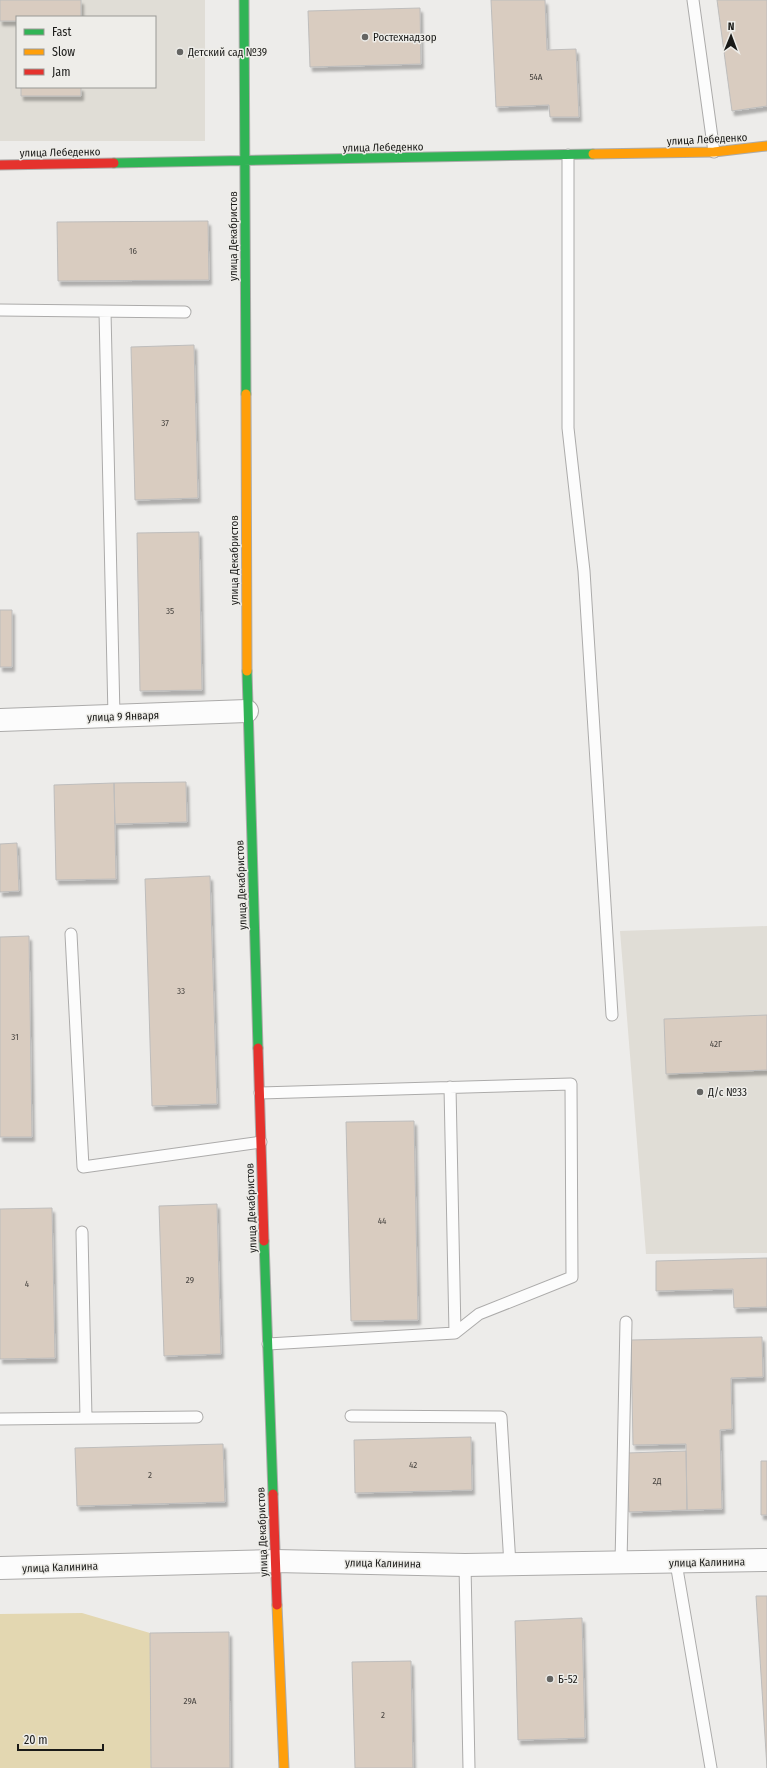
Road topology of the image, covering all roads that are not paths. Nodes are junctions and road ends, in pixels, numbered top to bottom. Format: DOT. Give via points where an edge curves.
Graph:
graph roads {
  1 [pos="244,0"];
  2 [pos="693,0"];
  3 [pos="767,146"];
  4 [pos="714,152"];
  5 [pos="568,155"];
  6 [pos="244,161"];
  7 [pos="0,165"];
  8 [pos="0,310"];
  9 [pos="105,312"];
  10 [pos="185,312"];
  11 [pos="247,711"];
  12 [pos="114,716"];
  13 [pos="0,720"];
  14 [pos="71,934"];
  15 [pos="612,1014"];
  16 [pos="450,1087"];
  17 [pos="260,1093"];
  18 [pos="261,1142"];
  19 [pos="82,1232"];
  20 [pos="626,1322"];
  21 [pos="455,1333"];
  22 [pos="268,1344"];
  23 [pos="351,1416"];
  24 [pos="197,1417"];
  25 [pos="86,1418"];
  26 [pos="0,1419"];
  27 [pos="767,1560"];
  28 [pos="275,1561"];
  29 [pos="621,1563"];
  30 [pos="676,1563"];
  31 [pos="465,1565"];
  32 [pos="510,1565"];
  33 [pos="0,1568"];
  34 [pos="284,1768"];
  35 [pos="469,1768"];
  36 [pos="712,1768"];
  1 -- 6 [label="main road, улица Декабристов"];
  2 -- 4 [label="lane"];
  3 -- 4 [label="main road, улица Лебеденко"];
  4 -- 5 [label="main road, улица Лебеденко"];
  5 -- 6 [label="main road, улица Лебеденко"];
  5 -- 15 [label="lane" via="568,428 584,572"];
  6 -- 7 [label="main road, улица Лебеденко"];
  6 -- 11 [label="main road, улица Декабристов"];
  8 -- 9 [label="lane"];
  9 -- 10 [label="lane"];
  9 -- 12 [label="lane"];
  11 -- 12 [label="street, улица 9 Января"];
  11 -- 17 [label="main road, улица Декабристов"];
  12 -- 13 [label="street, улица 9 Января"];
  14 -- 18 [label="lane" via="83,1167"];
  16 -- 17 [label="lane"];
  16 -- 21 [label="lane"];
  16 -- 21 [label="lane" via="571,1084 572,1277 479,1314"];
  17 -- 18 [label="main road, улица Декабристов"];
  18 -- 22 [label="main road, улица Декабристов"];
  19 -- 25 [label="lane"];
  20 -- 29 [label="lane"];
  21 -- 22 [label="lane"];
  22 -- 28 [label="main road, улица Декабристов"];
  23 -- 32 [label="lane" via="501,1417"];
  24 -- 25 [label="lane"];
  25 -- 26 [label="lane"];
  27 -- 30 [label="street, улица Калинина"];
  28 -- 31 [label="street, улица Калинина"];
  28 -- 33 [label="street, улица Калинина"];
  28 -- 34 [label="main road, улица Декабристов"];
  29 -- 30 [label="street, улица Калинина"];
  29 -- 32 [label="street, улица Калинина"];
  30 -- 36 [label="lane"];
  31 -- 32 [label="street, улица Калинина"];
  31 -- 35 [label="lane"];
}
